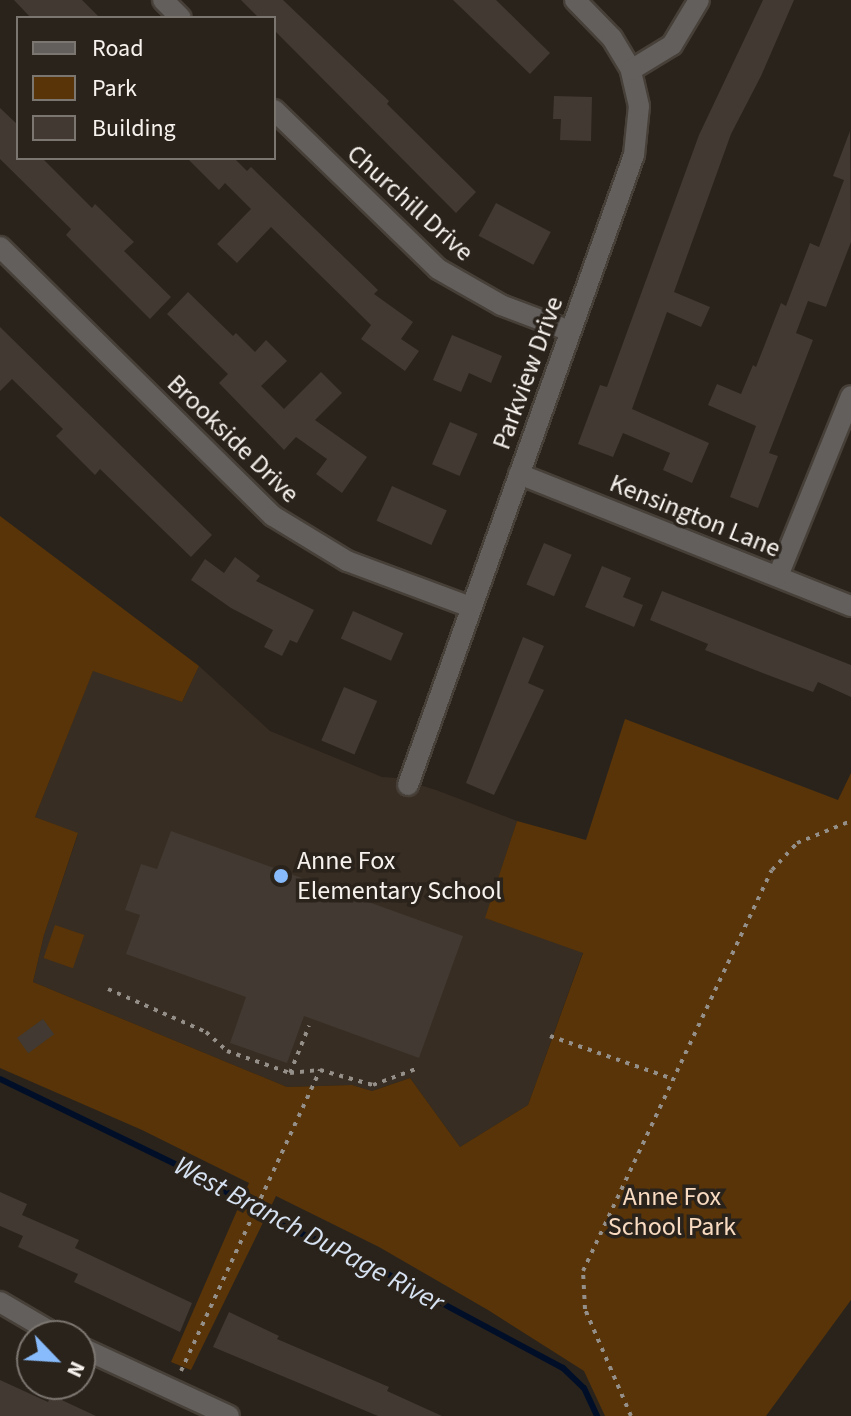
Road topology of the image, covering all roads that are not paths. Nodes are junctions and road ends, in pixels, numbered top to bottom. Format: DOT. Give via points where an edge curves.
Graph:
graph roads {
  1 [pos="163,0"];
  2 [pos="575,0"];
  3 [pos="699,0"];
  4 [pos="179,16"];
  5 [pos="631,70"];
  6 [pos="276,112"];
  7 [pos="0,247"];
  8 [pos="570,331"];
  9 [pos="851,396"];
  10 [pos="519,474"];
  11 [pos="778,576"];
  12 [pos="851,606"];
  13 [pos="471,607"];
  14 [pos="408,785"];
  15 [pos="0,1302"];
  16 [pos="31,1320"];
  17 [pos="96,1354"];
  18 [pos="229,1416"];
  1 -- 4 [label="street"];
  2 -- 5 [label="street" via="612,38"];
  3 -- 5 [label="street" via="672,45"];
  5 -- 8 [label="street, Parkview Drive" via="639,106 638,140"];
  6 -- 8 [label="street, Churchill Drive" via="438,269 501,305"];
  7 -- 13 [label="street, Brookside Drive" via="273,516 357,566"];
  8 -- 10 [label="street, Parkview Drive"];
  9 -- 11 [label="street"];
  10 -- 11 [label="street, Kensington Lane"];
  10 -- 13 [label="street, Parkview Drive"];
  11 -- 12 [label="street, Kensington Lane"];
  13 -- 14 [label="street, Parkview Drive"];
  15 -- 16 [label="street"];
  17 -- 18 [label="street"];
}
